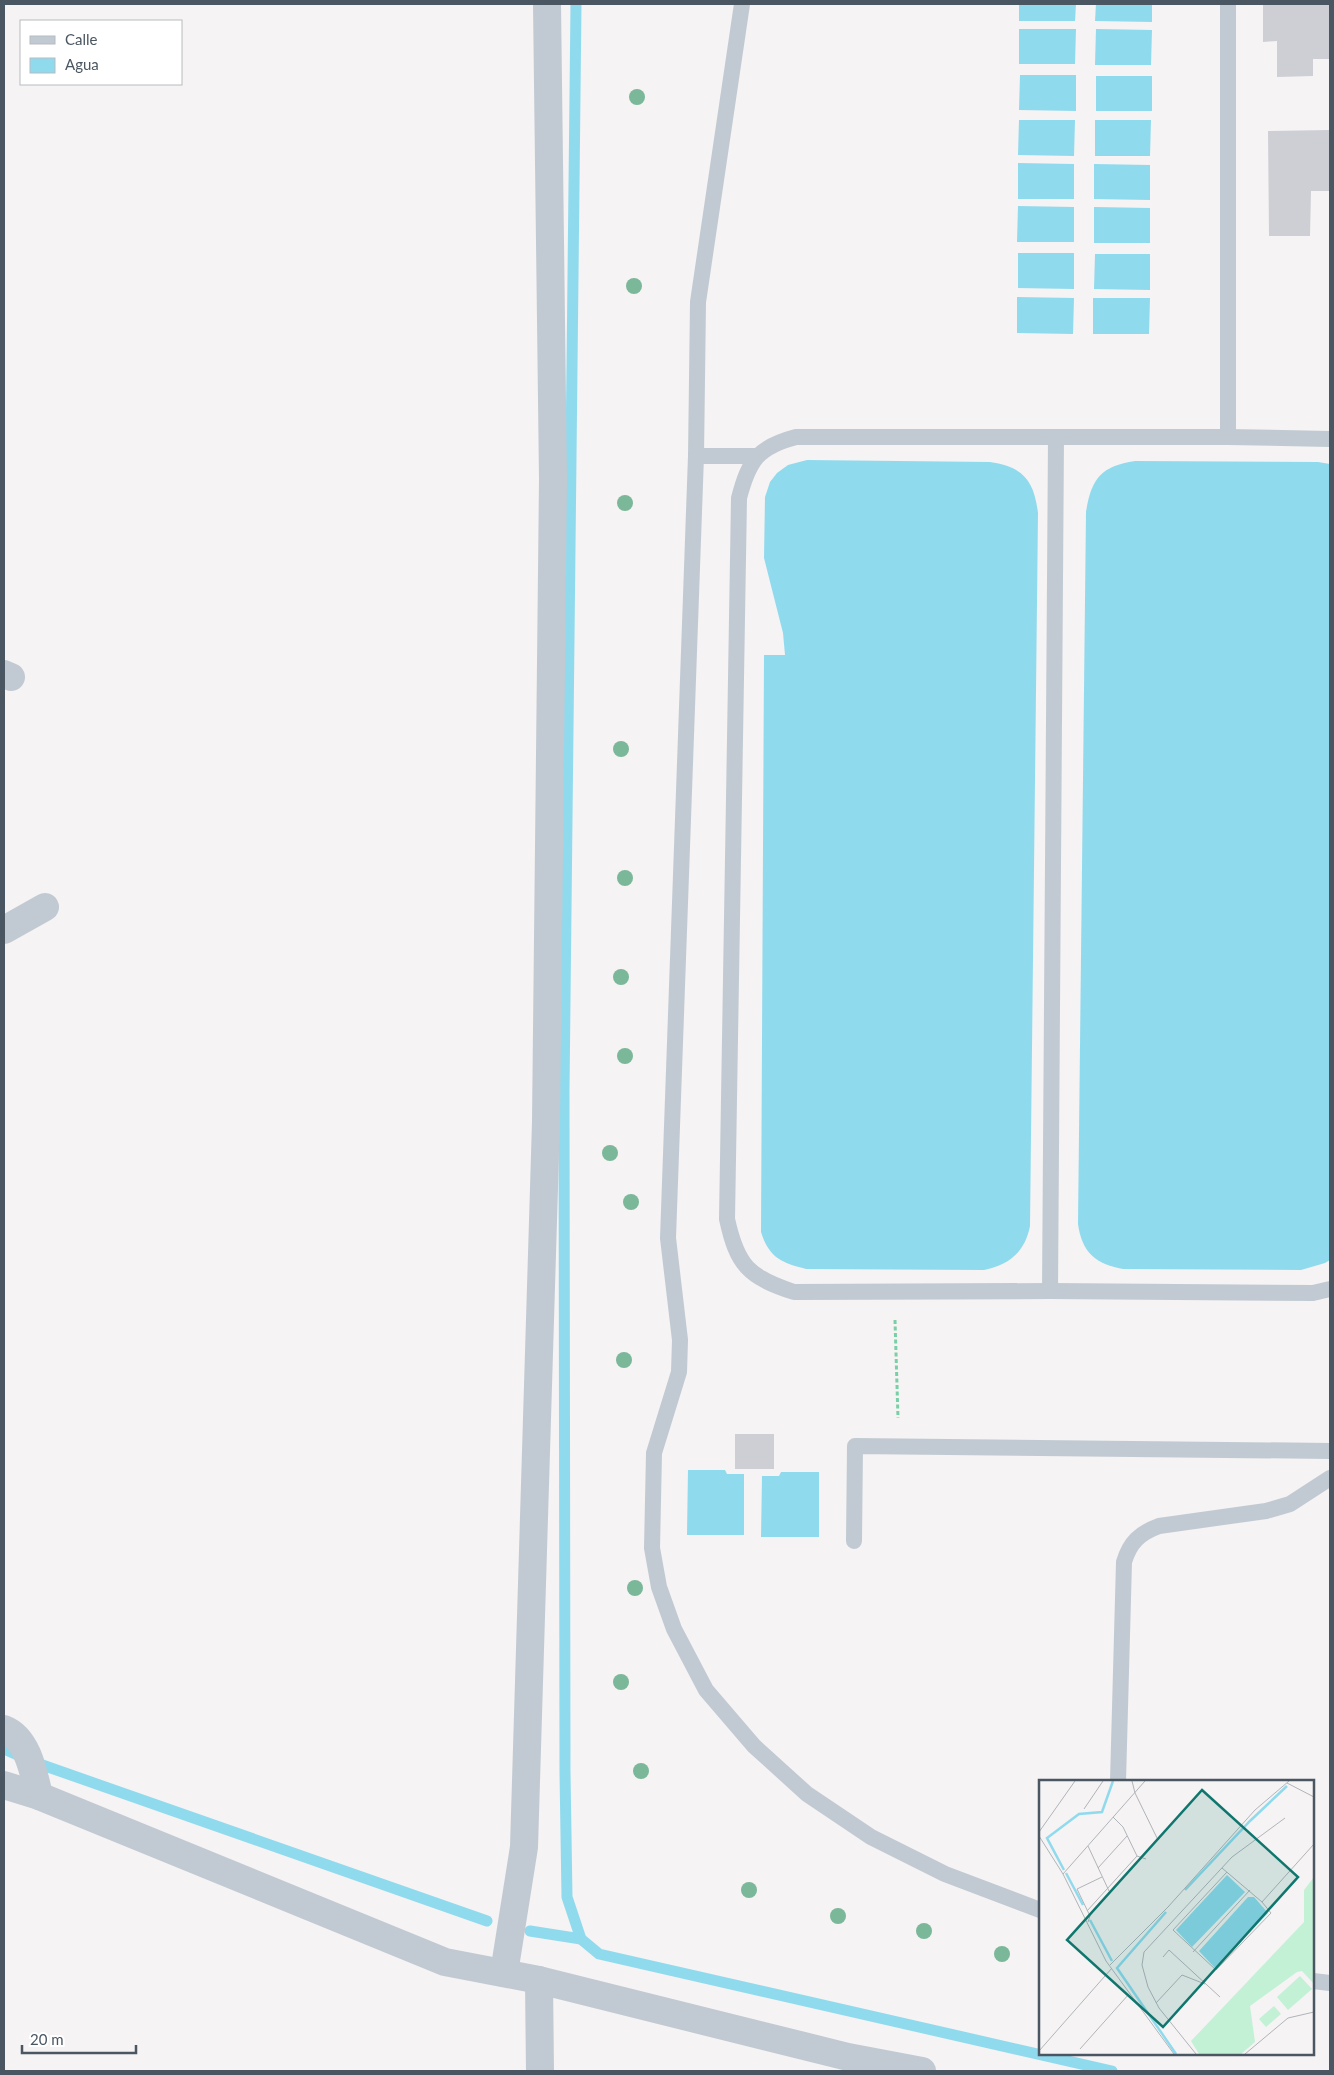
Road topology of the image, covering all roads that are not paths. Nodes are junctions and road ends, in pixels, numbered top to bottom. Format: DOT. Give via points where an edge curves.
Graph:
graph roads {
  1 [pos="547,4"];
  2 [pos="742,4"];
  3 [pos="1228,4"];
  4 [pos="1056,436"];
  5 [pos="1228,437"];
  6 [pos="1330,439"];
  7 [pos="696,456"];
  8 [pos="757,456"];
  9 [pos="45,907"];
  10 [pos="4,930"];
  11 [pos="1330,1289"];
  12 [pos="1050,1291"];
  13 [pos="1330,1451"];
  14 [pos="1330,1478"];
  15 [pos="854,1541"];
  16 [pos="4,1729"];
  17 [pos="1118,1780"];
  18 [pos="4,1785"];
  19 [pos="40,1796"];
  20 [pos="1039,1910"];
  21 [pos="504,1973"];
  22 [pos="539,1980"];
  23 [pos="1314,1981"];
  24 [pos="1330,1983"];
  25 [pos="848,2064"];
  26 [pos="540,2071"];
  27 [pos="922,2071"];
  1 -- 21 [label="street" via="553,479 546,1122 524,1847"];
  2 -- 7 [label="lane" via="698,302"];
  3 -- 5 [label="lane"];
  4 -- 5 [label="lane"];
  4 -- 8 [label="lane" via="796,437 774,442"];
  4 -- 12 [label="lane"];
  5 -- 6 [label="lane"];
  7 -- 8 [label="lane"];
  7 -- 20 [label="lane" via="668,1238 680,1340 679,1372 654,1453 652,1548 659,1587 674,1629 706,1690 754,1746 807,1794 871,1838 945,1874"];
  8 -- 12 [label="lane" via="746,473 740,498 727,1219 732,1245 746,1268 768,1284 794,1292"];
  9 -- 10 [label="street"];
  11 -- 12 [label="lane" via="1312,1293"];
  13 -- 15 [label="lane" via="855,1446"];
  14 -- 17 [label="lane" via="1290,1504 1266,1511 1159,1526 1135,1539 1124,1562"];
  16 -- 19 [label="street" via="12,1732 31,1761"];
  18 -- 19 [label="street"];
  19 -- 21 [label="street" via="445,1962"];
  21 -- 22 [label="street"];
  22 -- 25 [label="street"];
  22 -- 26 [label="street"];
  23 -- 24 [label="lane"];
  25 -- 27 [label="street"];
}
